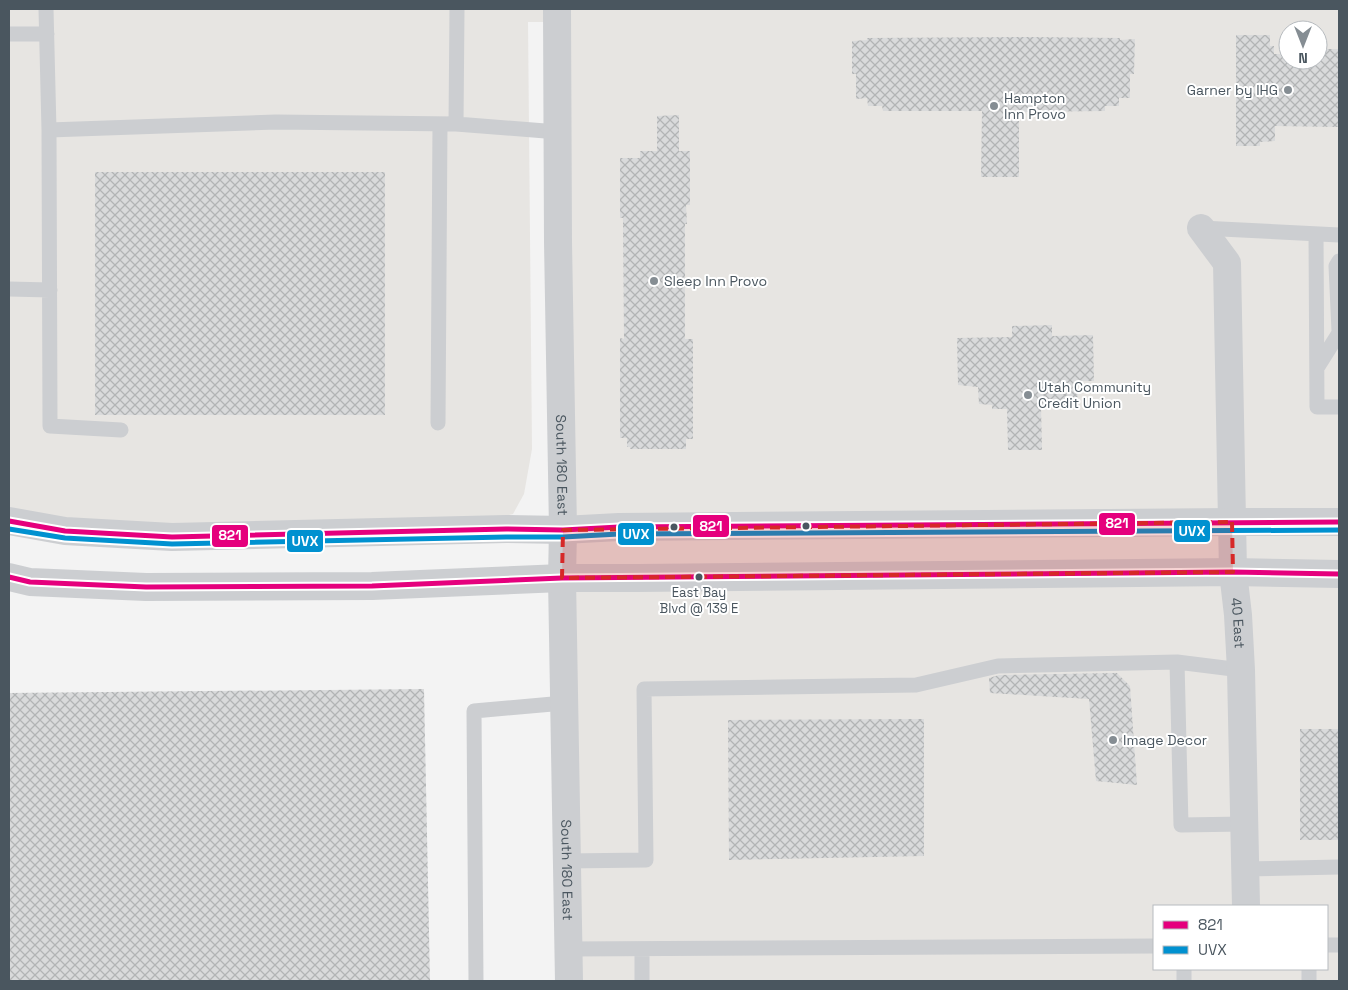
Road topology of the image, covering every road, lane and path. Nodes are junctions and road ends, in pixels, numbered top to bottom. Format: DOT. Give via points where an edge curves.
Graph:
graph roads {
  1 [pos="46,9"];
  2 [pos="457,9"];
  3 [pos="557,9"];
  4 [pos="9,34"];
  5 [pos="47,34"];
  6 [pos="440,124"];
  7 [pos="456,124"];
  8 [pos="49,130"];
  9 [pos="558,132"];
  10 [pos="1201,228"];
  11 [pos="1316,234"];
  12 [pos="1339,234"];
  13 [pos="1339,261"];
  14 [pos="9,289"];
  15 [pos="50,290"];
  16 [pos="1339,332"];
  17 [pos="1317,368"];
  18 [pos="1339,407"];
  19 [pos="438,422"];
  20 [pos="121,430"];
  21 [pos="9,521"];
  22 [pos="1232,522"];
  23 [pos="1339,522"];
  24 [pos="562,530"];
  25 [pos="1233,572"];
  26 [pos="1339,574"];
  27 [pos="9,577"];
  28 [pos="562,578"];
  29 [pos="1177,662"];
  30 [pos="1240,670"];
  31 [pos="564,703"];
  32 [pos="1244,824"];
  33 [pos="566,861"];
  34 [pos="1339,867"];
  35 [pos="1244,869"];
  36 [pos="1246,905"];
  37 [pos="1153,946"];
  38 [pos="642,949"];
  39 [pos="568,950"];
  40 [pos="476,981"];
  41 [pos="569,981"];
  42 [pos="642,981"];
  1 -- 5 [label="lane"];
  2 -- 7 [label="lane"];
  3 -- 9 [label="street, South 180 East"];
  4 -- 5 [label="lane"];
  5 -- 8 [label="lane"];
  6 -- 7 [label="lane"];
  6 -- 8 [label="lane" via="276,122"];
  6 -- 19 [label="lane"];
  7 -- 9 [label="lane"];
  8 -- 15 [label="lane"];
  9 -- 24 [label="street, South 180 East"];
  10 -- 11 [label="lane"];
  10 -- 22 [label="street, 40 East" via="1228,264"];
  11 -- 12 [label="lane"];
  11 -- 17 [label="lane"];
  13 -- 16 [label="lane" via="1336,266"];
  14 -- 15 [label="lane"];
  15 -- 20 [label="lane" via="50,426"];
  16 -- 17 [label="lane"];
  17 -- 18 [label="lane" via="1317,407"];
  21 -- 24 [label="street" via="66,531 172,537"];
  22 -- 23 [label="street"];
  22 -- 24 [label="street"];
  22 -- 25 [label="street, 40 East"];
  24 -- 28 [label="street, South 180 East"];
  25 -- 26 [label="street"];
  25 -- 28 [label="street"];
  25 -- 30 [label="street, 40 East"];
  27 -- 28 [label="street" via="30,582 146,587 372,586"];
  28 -- 31 [label="street, South 180 East"];
  29 -- 30 [label="lane"];
  29 -- 32 [label="lane" via="1181,825"];
  29 -- 33 [label="lane" via="998,666 916,685 644,689 646,860"];
  30 -- 32 [label="street, 40 East"];
  31 -- 33 [label="street, South 180 East"];
  31 -- 40 [label="lane" via="474,711"];
  32 -- 35 [label="street, 40 East"];
  33 -- 39 [label="street, South 180 East"];
  34 -- 35 [label="lane"];
  35 -- 36 [label="street, 40 East"];
  37 -- 38 [label="lane"];
  38 -- 39 [label="lane"];
  38 -- 42 [label="lane"];
  39 -- 41 [label="street, South 180 East"];
}
